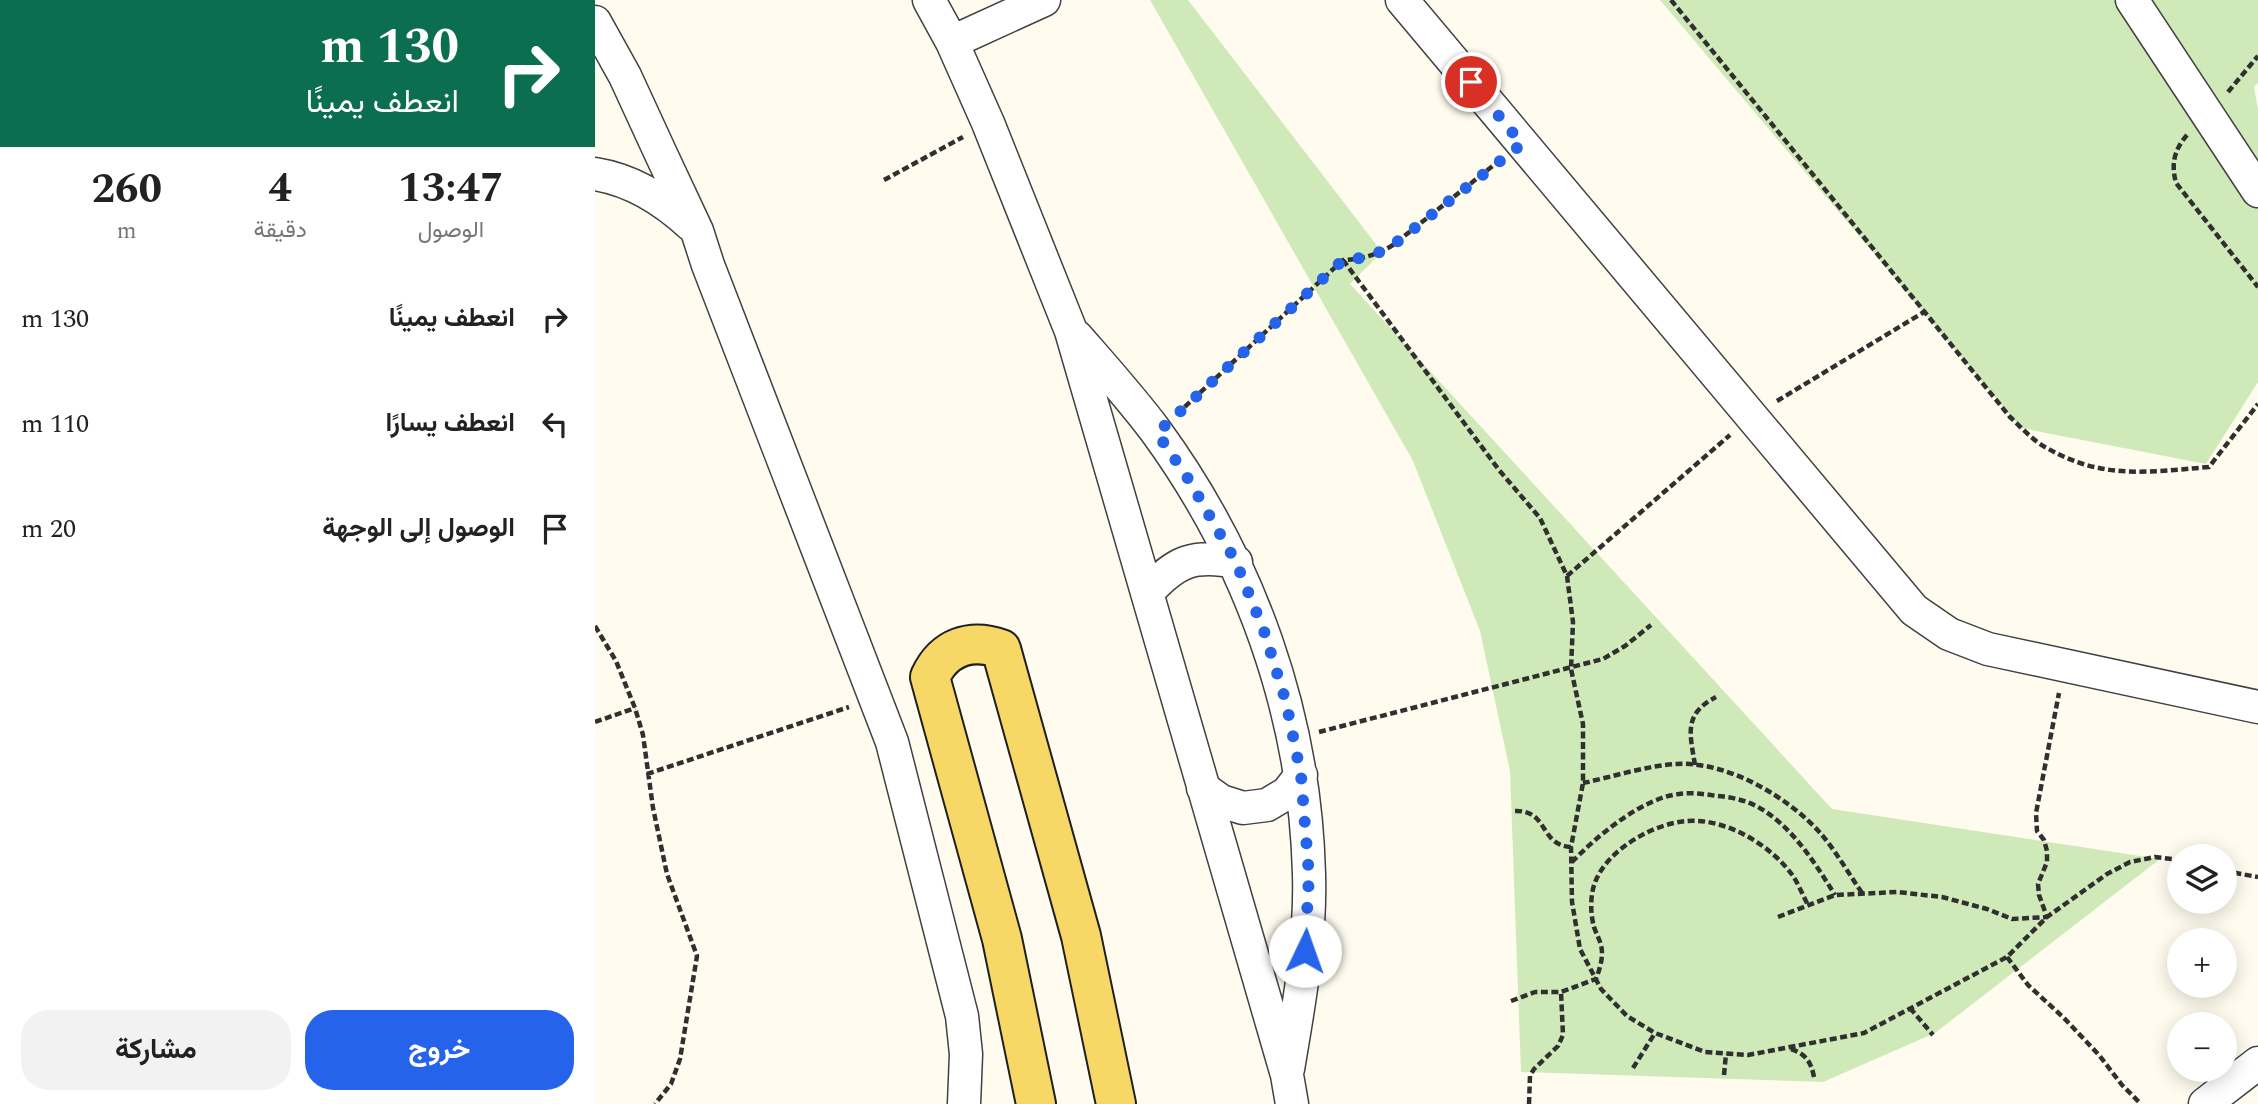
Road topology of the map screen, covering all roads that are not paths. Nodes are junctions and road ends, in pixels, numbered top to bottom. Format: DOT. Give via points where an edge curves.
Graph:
graph roads {
  1 [pos="929,0"];
  2 [pos="1044,0"];
  3 [pos="1402,0"];
  4 [pos="2132,0"];
  5 [pos="595,22"];
  6 [pos="952,42"];
  7 [pos="610,74"];
  8 [pos="660,152"];
  9 [pos="596,173"];
  10 [pos="2258,191"];
  11 [pos="697,231"];
  12 [pos="1071,331"];
  13 [pos="1236,562"];
  14 [pos="1147,593"];
  15 [pos="2258,707"];
  16 [pos="1301,775"];
  17 [pos="1203,788"];
  18 [pos="2258,1063"];
  19 [pos="1289,1090"];
  20 [pos="964,1104"];
  21 [pos="1036,1104"];
  22 [pos="1116,1104"];
  23 [pos="2205,1104"];
  1 -- 6 [label="street"];
  2 -- 6 [label="street"];
  3 -- 15 [label="street" via="1914,610 1949,634 1988,649"];
  4 -- 10 [label="street"];
  5 -- 7 [label="street"];
  6 -- 12 [label="street"];
  7 -- 8 [label="street"];
  8 -- 9 [label="street"];
  8 -- 11 [label="street"];
  9 -- 11 [label="street" via="662,201"];
  11 -- 20 [label="street" via="892,742 962,1016"];
  12 -- 13 [label="street" via="1157,433"];
  12 -- 14 [label="street"];
  13 -- 14 [label="street" via="1211,558 1186,562 1164,574"];
  13 -- 16 [label="street" via="1264,631"];
  14 -- 17 [label="street"];
  16 -- 17 [label="street" via="1287,793 1266,805 1243,808 1221,802"];
  16 -- 19 [label="street" via="1309,875 1304,976"];
  17 -- 19 [label="street"];
  18 -- 23 [label="street"];
  21 -- 22 [label="main road" via="1002,939 930,677 943,656 965,645 990,644 1001,649 1081,936"];
}
